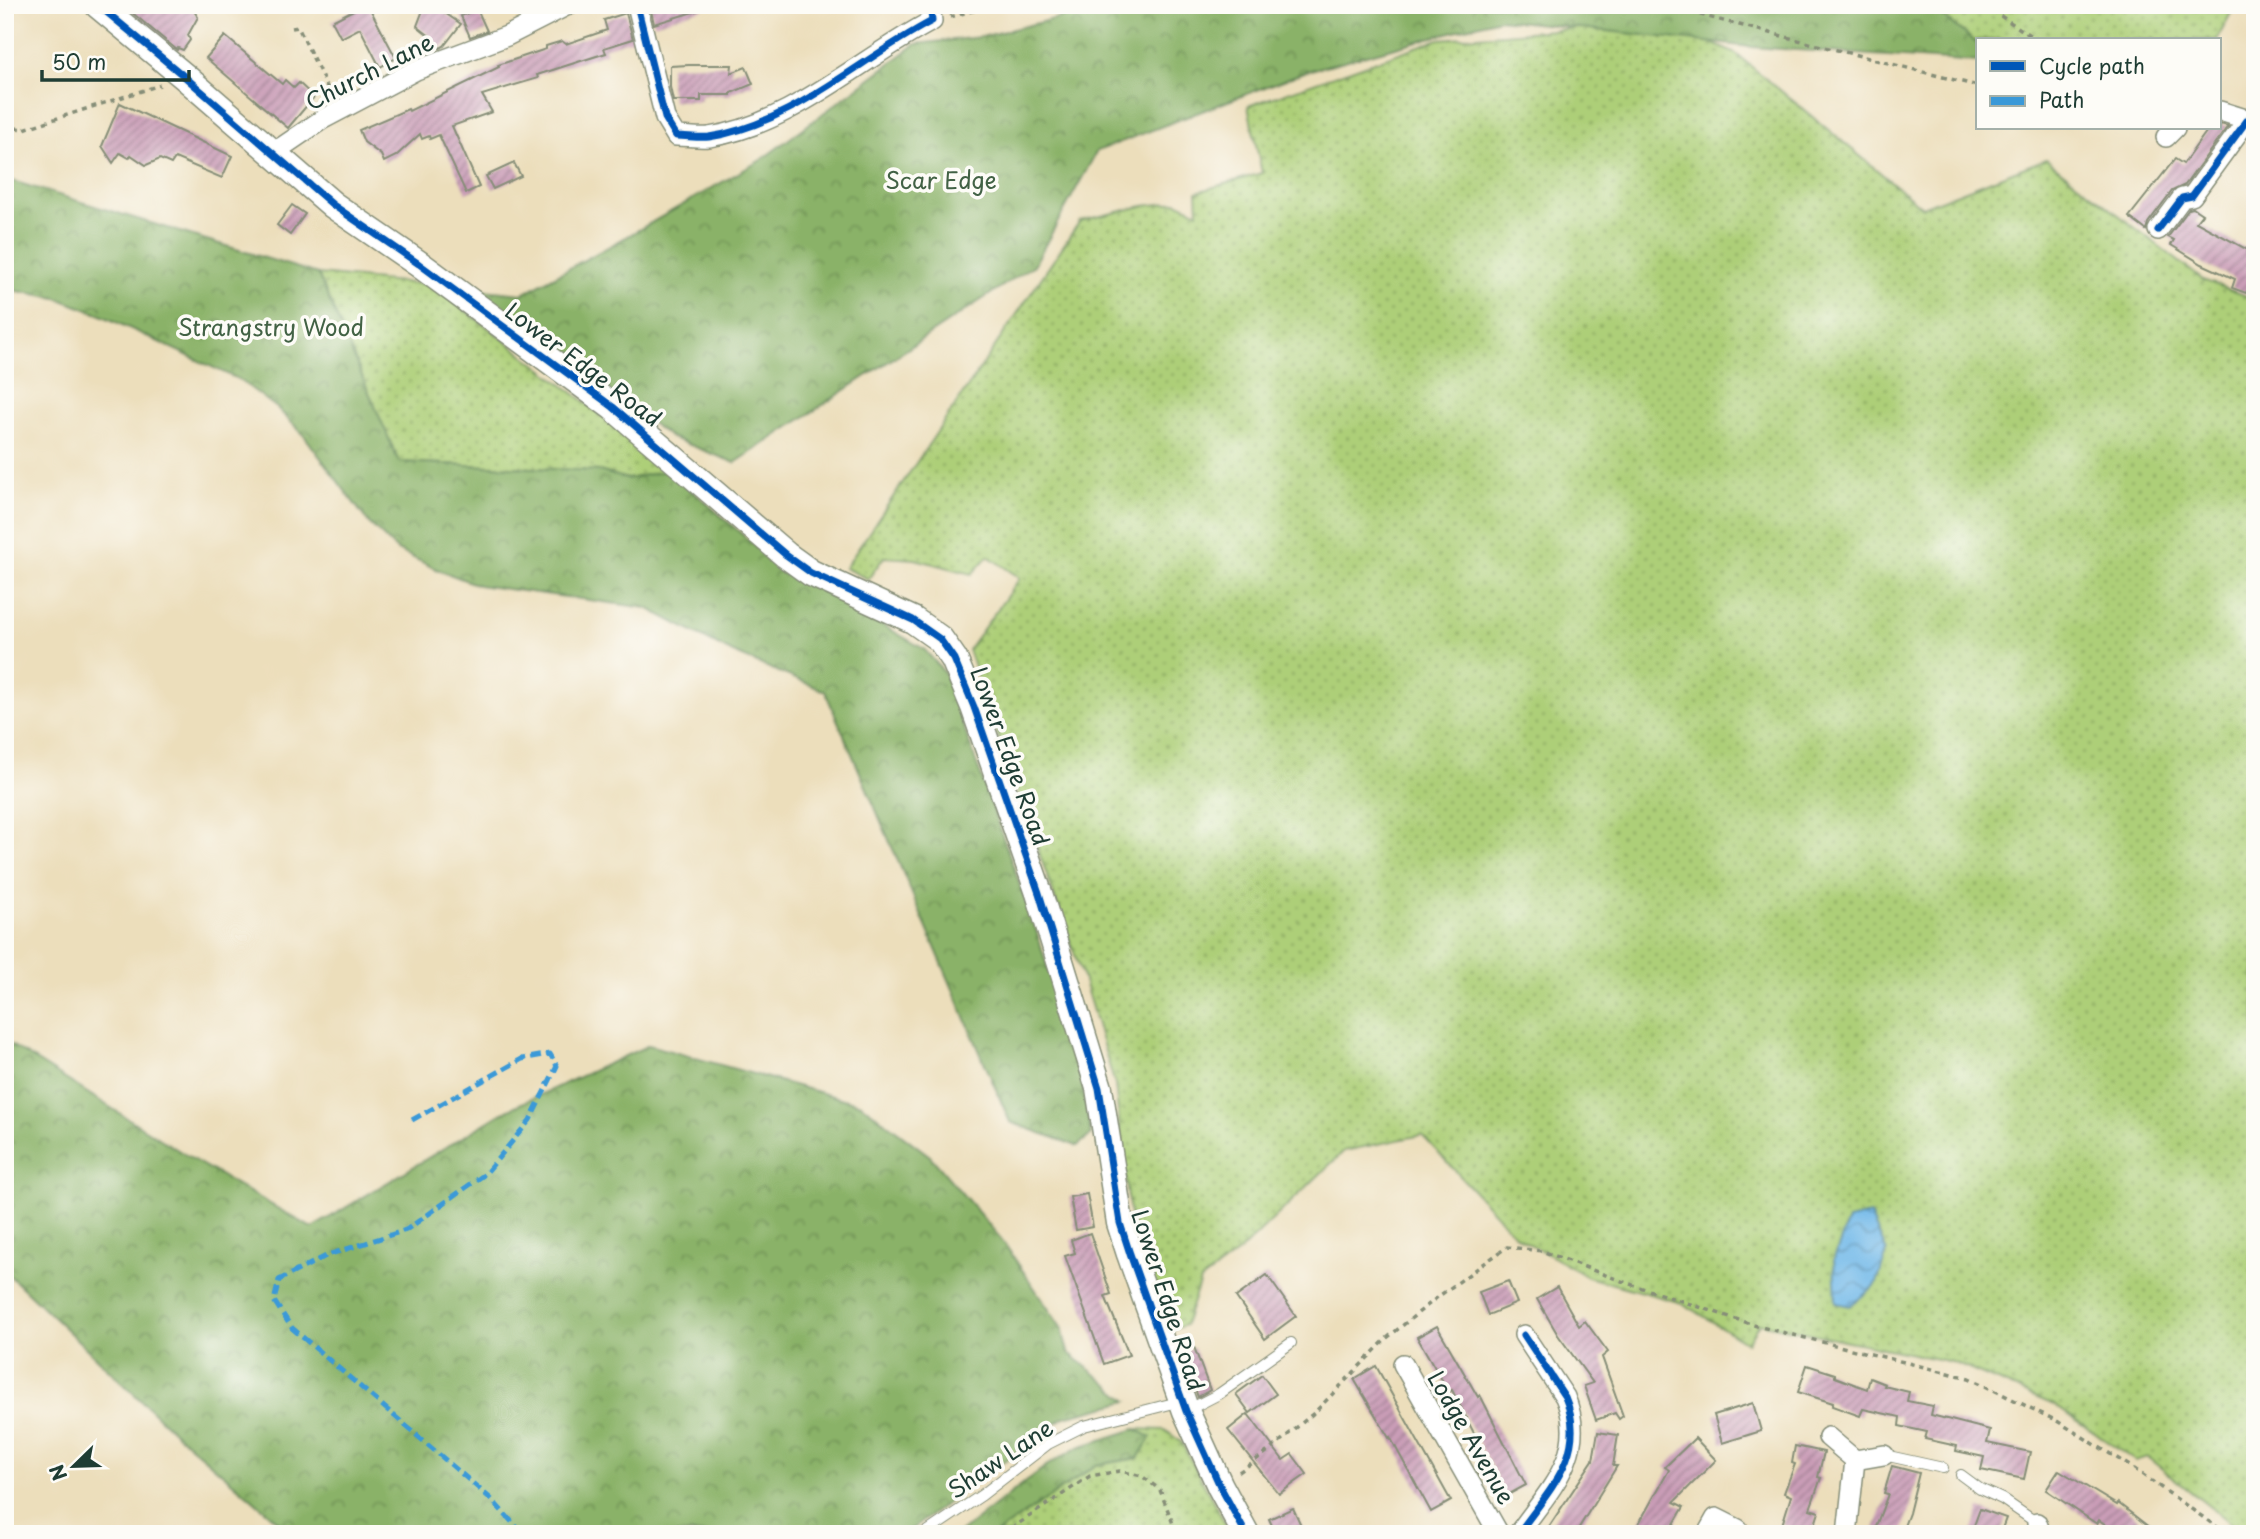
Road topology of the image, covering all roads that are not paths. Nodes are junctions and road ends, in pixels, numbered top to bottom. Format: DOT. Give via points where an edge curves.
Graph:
graph roads {
  1 [pos="98,5"];
  2 [pos="568,5"];
  3 [pos="637,5"];
  4 [pos="931,13"];
  5 [pos="2222,112"];
  6 [pos="2251,121"];
  7 [pos="273,153"];
  8 [pos="2158,230"];
  9 [pos="1524,1335"];
  10 [pos="1291,1343"];
  11 [pos="1403,1364"];
  12 [pos="1184,1406"];
  13 [pos="1828,1437"];
  14 [pos="1884,1455"];
  15 [pos="1855,1460"];
  16 [pos="1943,1468"];
  17 [pos="1961,1475"];
  18 [pos="1738,1529"];
  19 [pos="2039,1529"];
  20 [pos="924,1534"];
  21 [pos="1246,1534"];
  22 [pos="1499,1534"];
  23 [pos="1518,1534"];
  24 [pos="1707,1534"];
  25 [pos="1847,1534"];
  1 -- 7 [label="street, Lower Edge Road"];
  2 -- 7 [label="street, Church Lane" via="508,36 416,70 323,119"];
  3 -- 4 [label="street" via="665,118 676,136 707,137 761,122 807,98"];
  5 -- 6 [label="street"];
  6 -- 8 [label="street" via="2192,196 2182,198"];
  7 -- 12 [label="street, Lower Edge Road" via="333,205 613,407 786,555 811,573 912,620 947,647 997,771 1065,974 1099,1088 1121,1223"];
  9 -- 23 [label="street" via="1565,1396 1572,1441 1566,1465"];
  10 -- 12 [label="lane, Shaw Lane" via="1219,1394"];
  11 -- 22 [label="street, Lodge Avenue"];
  12 -- 20 [label="lane, Shaw Lane" via="1084,1426 1048,1444"];
  12 -- 21 [label="street, Lower Edge Road"];
  13 -- 15 [label="street"];
  14 -- 15 [label="street"];
  14 -- 16 [label="lane"];
  15 -- 25 [label="street"];
  17 -- 19 [label="lane" via="2002,1499"];
  18 -- 24 [label="street" via="1716,1518"];
}
